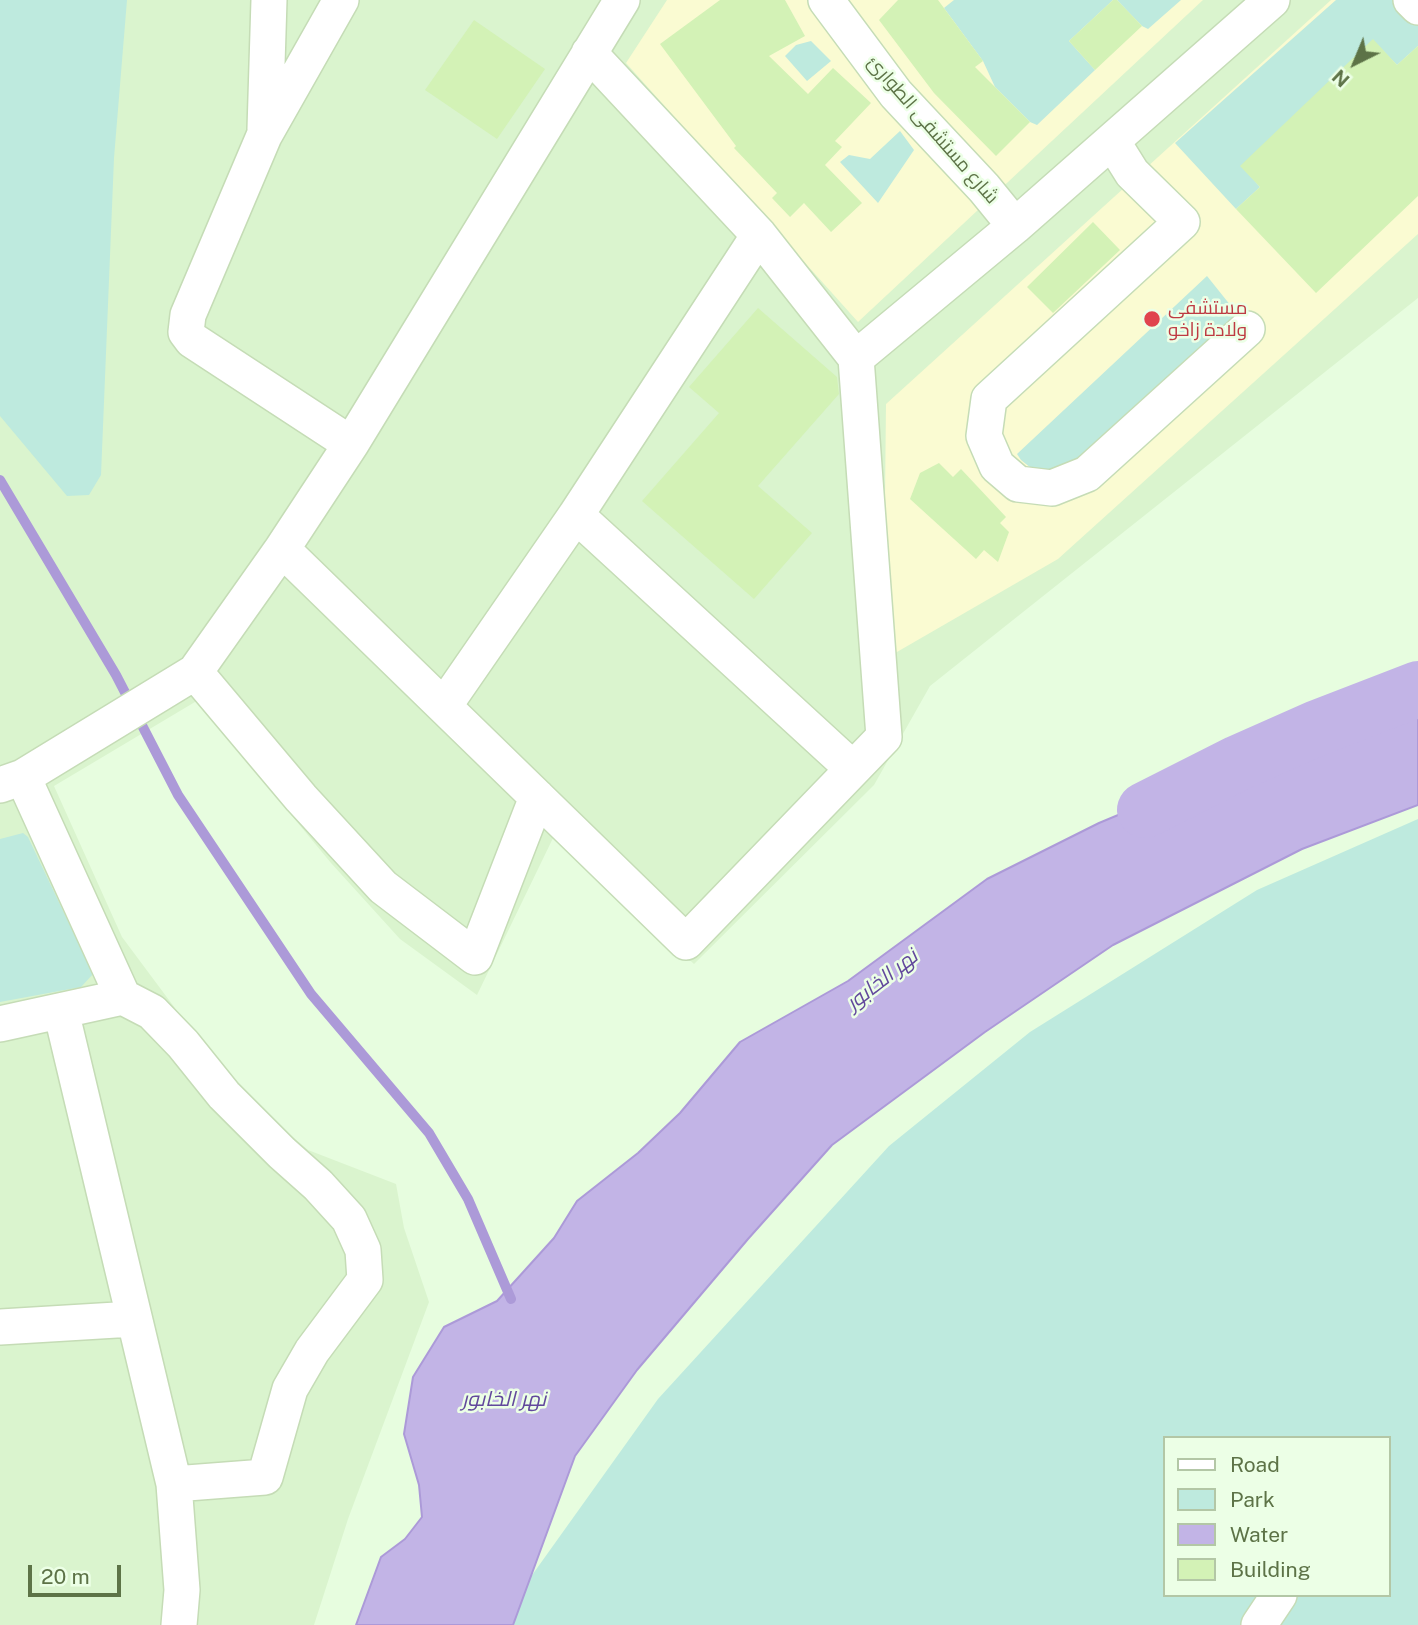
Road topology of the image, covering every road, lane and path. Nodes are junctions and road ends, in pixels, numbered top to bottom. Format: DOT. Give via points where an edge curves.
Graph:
graph roads {
  1 [pos="270,0"];
  2 [pos="341,0"];
  3 [pos="622,0"];
  4 [pos="826,0"];
  5 [pos="1272,0"];
  6 [pos="1411,0"];
  7 [pos="1418,7"];
  8 [pos="589,52"];
  9 [pos="264,136"];
  10 [pos="1112,141"];
  11 [pos="1015,226"];
  12 [pos="759,235"];
  13 [pos="1247,329"];
  14 [pos="856,358"];
  15 [pos="351,444"];
  16 [pos="576,515"];
  17 [pos="282,549"];
  18 [pos="195,672"];
  19 [pos="444,706"];
  20 [pos="853,769"];
  21 [pos="23,775"];
  22 [pos="537,797"];
  23 [pos="123,997"];
  24 [pos="61,1011"];
  25 [pos="0,1024"];
  26 [pos="133,1318"];
  27 [pos="0,1327"];
  28 [pos="174,1484"];
  29 [pos="1278,1597"];
  30 [pos="179,1625"];
  31 [pos="1259,1625"];
  1 -- 9 [label="street"];
  2 -- 9 [label="street"];
  3 -- 8 [label="street"];
  4 -- 11 [label="street, شارع مستشفى الطوارئ" via="895,94"];
  5 -- 10 [label="street"];
  6 -- 7 [label="street"];
  8 -- 12 [label="street"];
  8 -- 15 [label="street"];
  9 -- 15 [label="street" via="188,315 186,332"];
  10 -- 11 [label="street"];
  10 -- 13 [label="street" via="1132,173 1182,222 989,399 984,436 997,466 1018,484 1052,488 1087,474"];
  11 -- 14 [label="street"];
  12 -- 14 [label="street"];
  12 -- 16 [label="street"];
  14 -- 20 [label="street" via="884,737"];
  15 -- 17 [label="street"];
  16 -- 19 [label="street"];
  16 -- 20 [label="street"];
  17 -- 18 [label="street"];
  17 -- 19 [label="street"];
  18 -- 21 [label="street"];
  18 -- 22 [label="street" via="383,887 475,957"];
  19 -- 22 [label="street"];
  20 -- 22 [label="street" via="686,942"];
  21 -- 23 [label="street"];
  23 -- 24 [label="street"];
  23 -- 28 [label="street" via="152,1012 224,1095 318,1185 349,1219 363,1250 365,1280 290,1389 265,1477"];
  24 -- 25 [label="street"];
  24 -- 26 [label="street"];
  26 -- 27 [label="street"];
  26 -- 28 [label="street"];
  28 -- 30 [label="street" via="182,1590"];
  29 -- 31 [label="street"];
}
